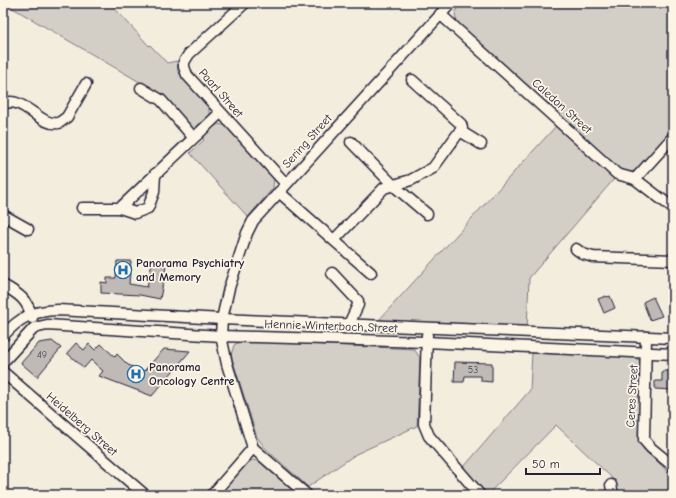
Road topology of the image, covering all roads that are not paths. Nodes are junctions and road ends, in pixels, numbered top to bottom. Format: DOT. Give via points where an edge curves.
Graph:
graph roads {
  1 [pos="245,3"];
  2 [pos="451,3"];
  3 [pos="440,14"];
  4 [pos="412,80"];
  5 [pos="86,84"];
  6 [pos="142,88"];
  7 [pos="3,104"];
  8 [pos="220,113"];
  9 [pos="460,131"];
  10 [pos="673,137"];
  11 [pos="193,138"];
  12 [pos="350,142"];
  13 [pos="481,144"];
  14 [pos="155,174"];
  15 [pos="635,179"];
  16 [pos="286,184"];
  17 [pos="393,185"];
  18 [pos="278,192"];
  19 [pos="82,208"];
  20 [pos="120,208"];
  21 [pos="673,208"];
  22 [pos="427,214"];
  23 [pos="3,215"];
  24 [pos="28,229"];
  25 [pos="334,240"];
  26 [pos="576,249"];
  27 [pos="673,260"];
  28 [pos="332,273"];
  29 [pos="371,273"];
  30 [pos="3,285"];
  31 [pos="31,313"];
  32 [pos="222,319"];
  33 [pos="349,324"];
  34 [pos="34,328"];
  35 [pos="427,328"];
  36 [pos="3,336"];
  37 [pos="221,336"];
  38 [pos="646,337"];
  39 [pos="673,338"];
  40 [pos="426,342"];
  41 [pos="647,353"];
  42 [pos="673,354"];
  43 [pos="3,362"];
  44 [pos="3,372"];
  45 [pos="253,448"];
  46 [pos="673,466"];
  47 [pos="145,495"];
  48 [pos="212,495"];
  49 [pos="307,495"];
  50 [pos="480,495"];
  1 -- 8 [label="street, Paarl Street" via="189,54 184,62 187,75"];
  2 -- 3 [label="street, Sering Street"];
  3 -- 15 [label="street, Caledon Street" via="617,174"];
  3 -- 16 [label="street, Sering Street"];
  4 -- 9 [label="street" via="461,124"];
  5 -- 7 [label="street" via="67,117 59,123 49,122 19,104"];
  6 -- 11 [label="street" via="161,100"];
  8 -- 11 [label="street"];
  8 -- 16 [label="street, Paarl Street"];
  9 -- 13 [label="street"];
  9 -- 17 [label="street" via="432,168 411,180"];
  10 -- 15 [label="street"];
  11 -- 14 [label="street"];
  12 -- 17 [label="street"];
  14 -- 20 [label="street"];
  14 -- 20 [label="street" via="154,192 148,208 135,213"];
  15 -- 21 [label="street, Caledon Street"];
  16 -- 18 [label="street, Sering Street"];
  17 -- 22 [label="street"];
  17 -- 25 [label="street" via="377,194"];
  18 -- 25 [label="street"];
  18 -- 32 [label="street, Sering Street" via="250,226 229,288"];
  19 -- 20 [label="street"];
  23 -- 24 [label="street"];
  25 -- 29 [label="street"];
  26 -- 27 [label="street" via="593,257"];
  28 -- 33 [label="street" via="358,300"];
  30 -- 31 [label="street" via="22,296"];
  31 -- 32 [label="street, Hennie Winterbach Street" via="58,310"];
  31 -- 34 [label="street"];
  31 -- 36 [label="street, Hennie Winterbach Street" via="19,320"];
  32 -- 33 [label="street, Hennie Winterbach Street"];
  32 -- 37 [label="street, Sering Street"];
  33 -- 35 [label="street, Hennie Winterbach Street"];
  34 -- 37 [label="street, Hennie Winterbach Street" via="47,325"];
  34 -- 43 [label="street"];
  35 -- 38 [label="street, Hennie Winterbach Street"];
  35 -- 40 [label="street"];
  37 -- 40 [label="street, Hennie Winterbach Street"];
  37 -- 45 [label="street, Sering Street"];
  38 -- 39 [label="street, Hennie Winterbach Street"];
  38 -- 41 [label="street, Ceres Street"];
  40 -- 41 [label="street, Hennie Winterbach Street"];
  40 -- 50 [label="street" via="424,424 429,436"];
  41 -- 42 [label="street, Hennie Winterbach Street"];
  41 -- 46 [label="street, Ceres Street" via="644,440"];
  44 -- 47 [label="street, Heidelberg Street"];
  45 -- 48 [label="street"];
  45 -- 49 [label="street"];
}
